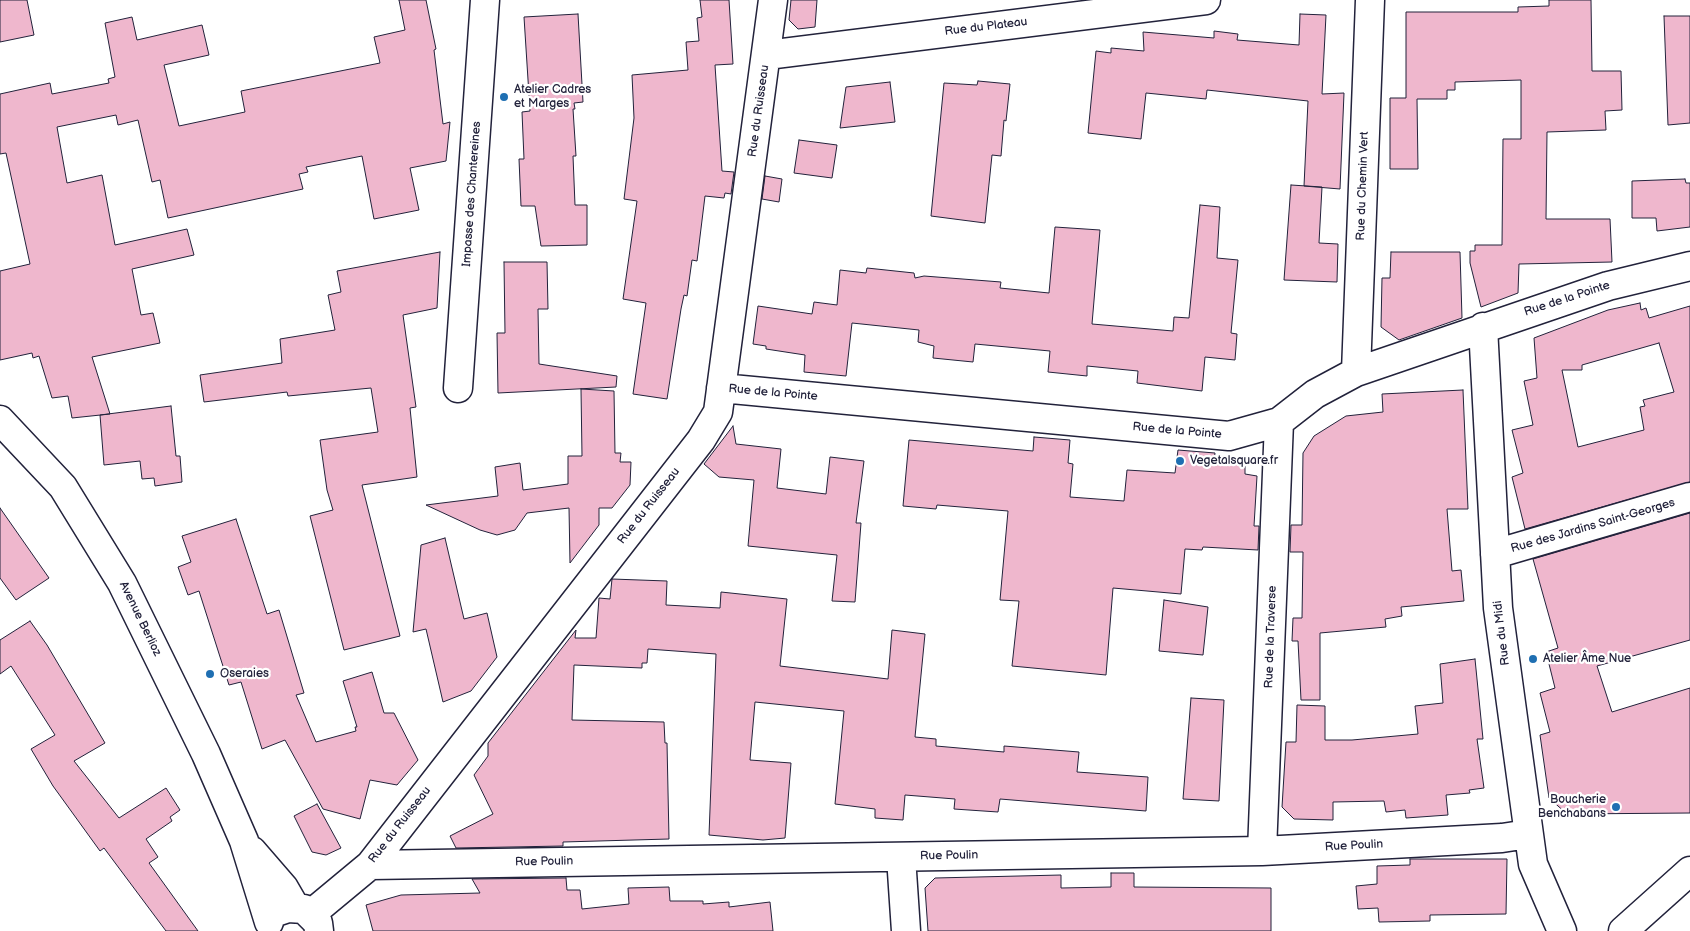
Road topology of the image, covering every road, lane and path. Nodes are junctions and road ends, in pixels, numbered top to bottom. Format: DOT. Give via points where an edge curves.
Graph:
graph roads {
  1 [pos="485,0"];
  2 [pos="773,0"];
  3 [pos="1206,0"];
  4 [pos="1370,0"];
  5 [pos="767,55"];
  6 [pos="1690,266"];
  7 [pos="1483,327"];
  8 [pos="1356,372"];
  9 [pos="458,388"];
  10 [pos="721,388"];
  11 [pos="0,420"];
  12 [pos="1279,422"];
  13 [pos="1690,497"];
  14 [pos="1495,554"];
  15 [pos="1528,834"];
  16 [pos="244,841"];
  17 [pos="1262,851"];
  18 [pos="901,856"];
  19 [pos="370,865"];
  20 [pos="1690,871"];
  21 [pos="309,918"];
  22 [pos="268,927"];
  23 [pos="906,931"];
  24 [pos="1562,931"];
  25 [pos="1623,931"];
  1 -- 9 [label="street, Impasse des Chantereines"];
  2 -- 5 [label="street, Rue du Ruisseau"];
  3 -- 5 [label="street, Rue du Plateau"];
  4 -- 8 [label="street, Rue du Chemin Vert"];
  5 -- 10 [label="street, Rue du Ruisseau"];
  6 -- 7 [label="street, Rue de la Pointe" via="1608,286"];
  7 -- 8 [label="street, Rue de la Pointe"];
  7 -- 14 [label="street, Rue du Midi"];
  8 -- 12 [label="street, Rue de la Pointe" via="1315,394"];
  10 -- 12 [label="street, Rue de la Pointe" via="1228,436"];
  10 -- 19 [label="street, Rue du Ruisseau" via="718,412 701,440"];
  11 -- 16 [label="street, Avenue Berlioz" via="63,488 108,558 206,754"];
  12 -- 17 [label="street, Rue de la Traverse"];
  13 -- 14 [label="street, Rue des Jardins Saint-Georges"];
  14 -- 15 [label="street, Rue du Midi" via="1498,608"];
  15 -- 17 [label="street, Rue Poulin"];
  15 -- 24 [label="street, Rue du Midi" via="1533,864"];
  16 -- 21 [label="street, Avenue Berlioz"];
  16 -- 22 [label="street, Avenue Berlioz"];
  17 -- 18 [label="street, Rue Poulin"];
  18 -- 19 [label="street, Rue Poulin"];
  18 -- 23 [label="street"];
  19 -- 21 [label="street, Rue du Ruisseau"];
  20 -- 25 [label="street"];
  21 -- 22 [label="street, Rue du Ruisseau" via="280,911"];
}
